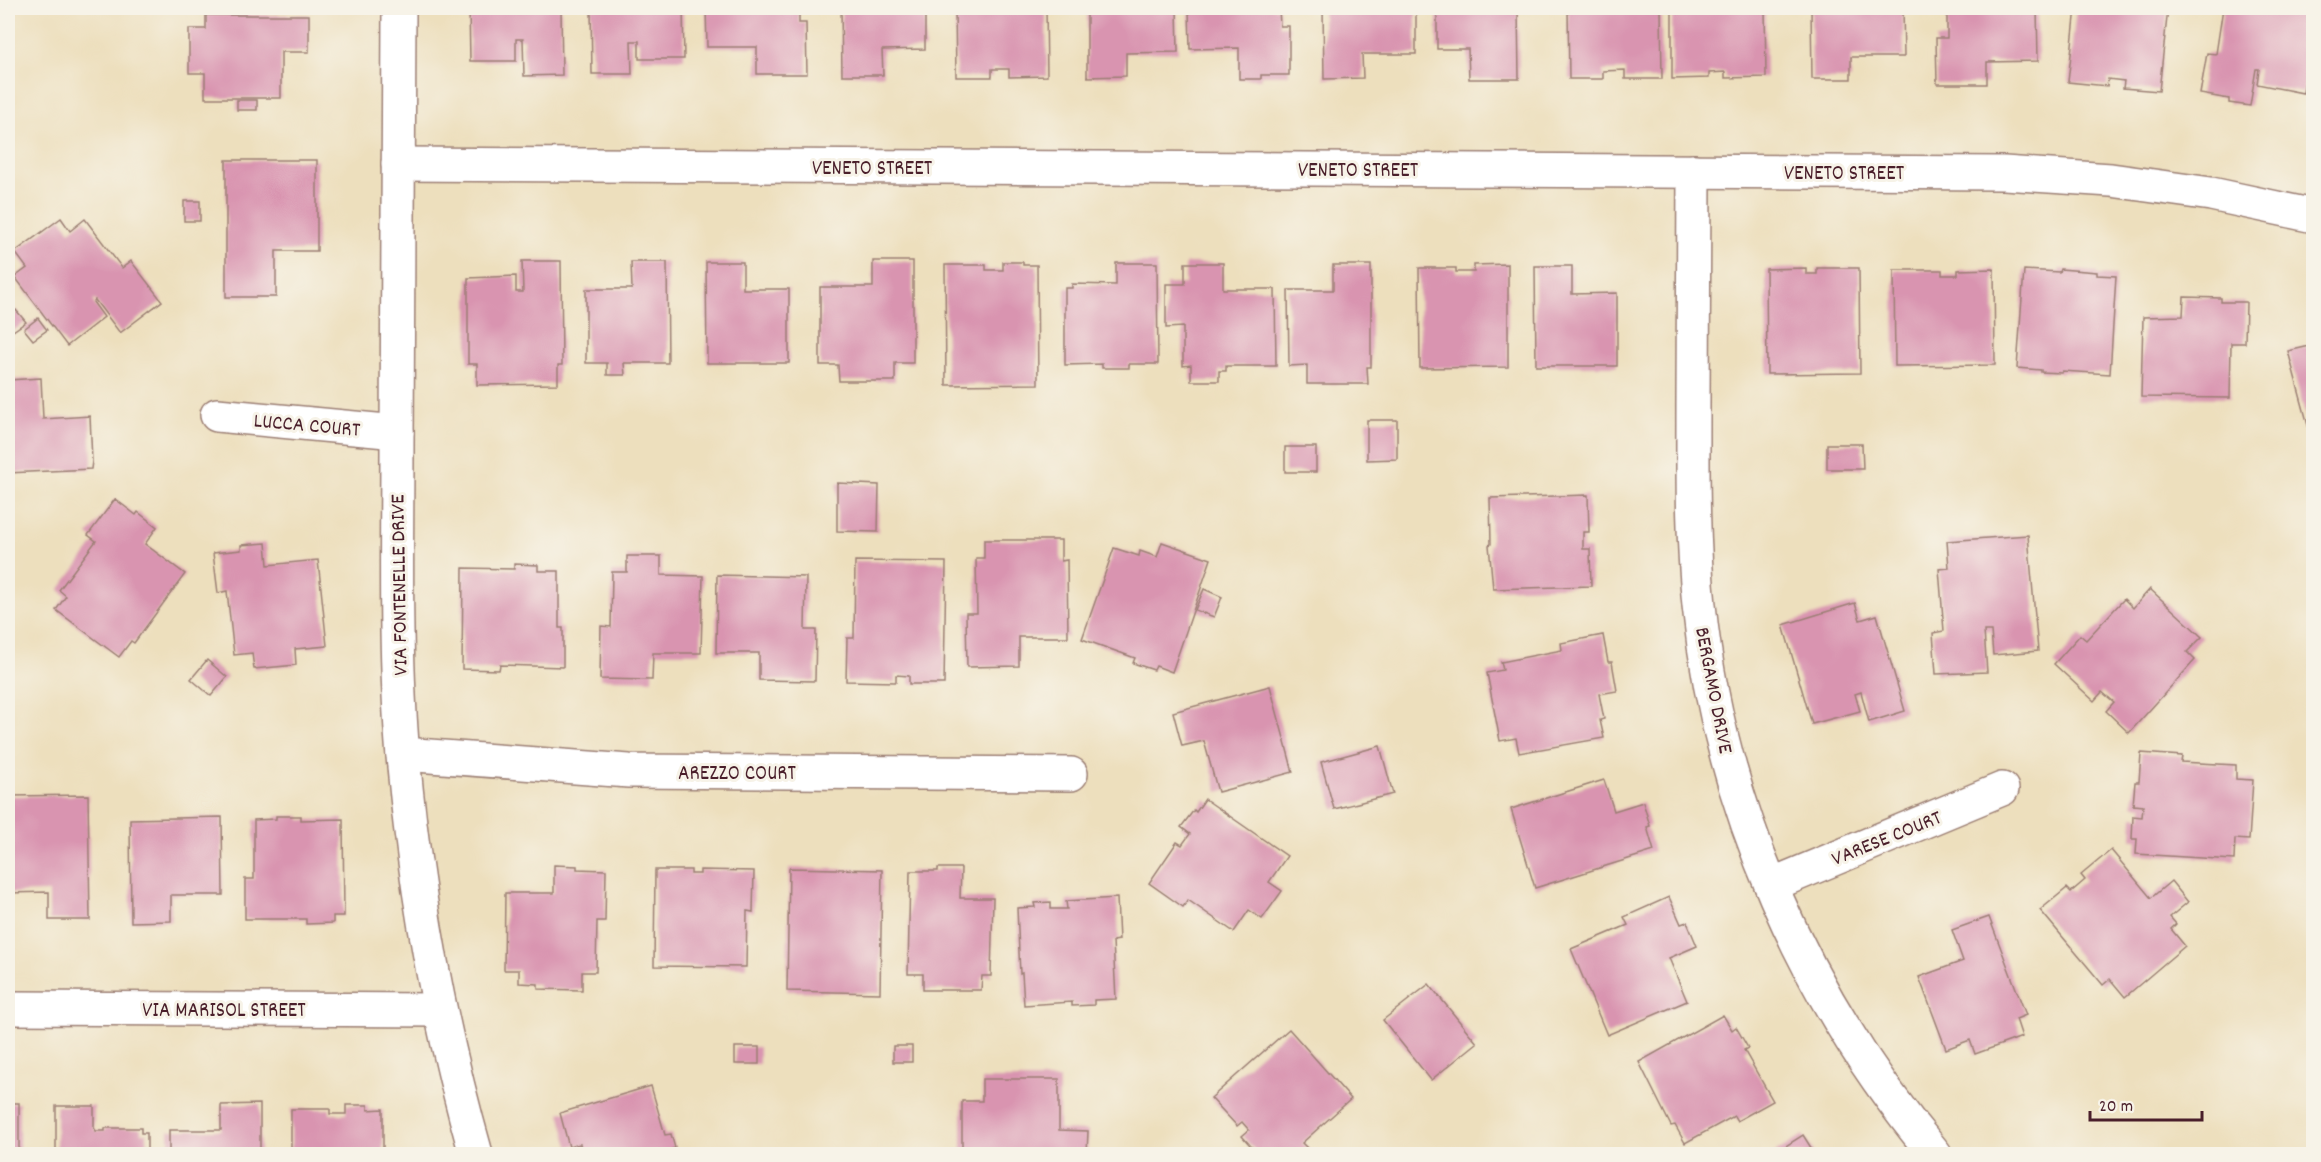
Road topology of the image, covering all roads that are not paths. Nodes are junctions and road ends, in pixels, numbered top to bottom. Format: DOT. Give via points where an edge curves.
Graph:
graph roads {
  1 [pos="399,8"];
  2 [pos="398,164"];
  3 [pos="1694,171"];
  4 [pos="2313,216"];
  5 [pos="217,415"];
  6 [pos="397,432"];
  7 [pos="403,754"];
  8 [pos="1071,774"];
  9 [pos="2002,789"];
  10 [pos="1771,885"];
  11 [pos="8,1008"];
  12 [pos="440,1010"];
  13 [pos="476,1155"];
  14 [pos="1935,1155"];
  1 -- 2 [label="street, VIA FONTENELLE DRIVE"];
  2 -- 3 [label="street, VENETO STREET"];
  2 -- 6 [label="street, VIA FONTENELLE DRIVE"];
  3 -- 4 [label="street, VENETO STREET" via="2004,173 2111,180 2211,194"];
  3 -- 10 [label="street, BERGAMO DRIVE" via="1693,520 1699,607 1717,712 1738,795"];
  5 -- 6 [label="street, LUCCA COURT"];
  6 -- 7 [label="street, VIA FONTENELLE DRIVE" via="397,609"];
  7 -- 8 [label="street, AREZZO COURT" via="629,771"];
  7 -- 12 [label="street, VIA FONTENELLE DRIVE" via="417,878"];
  9 -- 10 [label="street, VARESE COURT"];
  10 -- 14 [label="street, BERGAMO DRIVE" via="1851,1042"];
  11 -- 12 [label="street, VIA MARISOL STREET"];
  12 -- 13 [label="street, VIA FONTENELLE DRIVE"];
}
